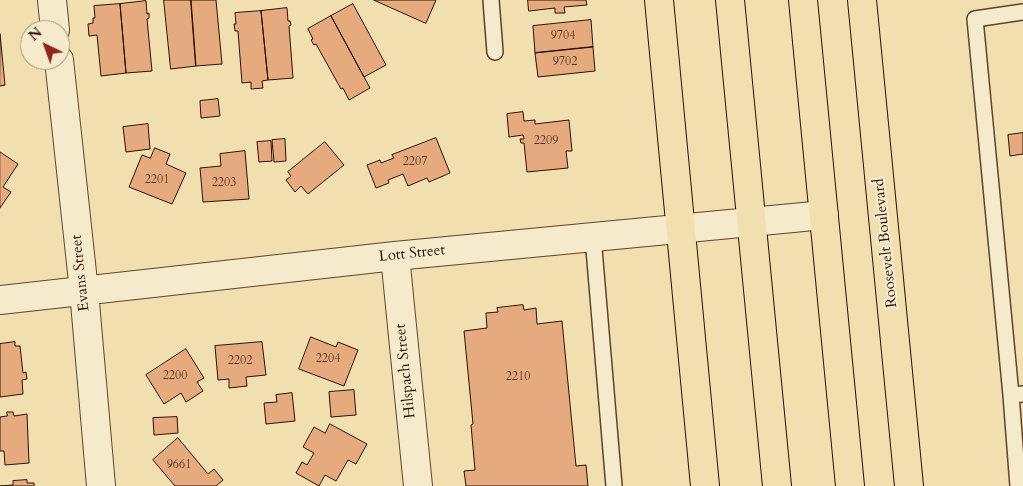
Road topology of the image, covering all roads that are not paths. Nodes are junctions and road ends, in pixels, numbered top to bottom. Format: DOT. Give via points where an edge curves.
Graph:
graph roads {
  1 [pos="52,0"];
  2 [pos="491,0"];
  3 [pos="659,0"];
  4 [pos="730,0"];
  5 [pos="803,0"];
  6 [pos="862,0"];
  7 [pos="1023,12"];
  8 [pos="55,20"];
  9 [pos="495,52"];
  10 [pos="60,70"];
  11 [pos="824,215"];
  12 [pos="752,222"];
  13 [pos="680,228"];
  14 [pos="593,236"];
  15 [pos="395,256"];
  16 [pos="84,291"];
  17 [pos="0,300"];
  18 [pos="1017,394"];
  19 [pos="101,486"];
  20 [pos="418,486"];
  21 [pos="614,486"];
  22 [pos="705,486"];
  23 [pos="777,486"];
  24 [pos="850,486"];
  25 [pos="910,486"];
  26 [pos="1018,486"];
  1 -- 8 [label="street"];
  2 -- 9 [label="lane"];
  3 -- 13 [label="highway"];
  4 -- 12 [label="highway"];
  5 -- 11 [label="highway"];
  6 -- 25 [label="highway, Roosevelt Boulevard"];
  7 -- 18 [label="lane" via="975,19"];
  10 -- 16 [label="street, Evans Street"];
  11 -- 12 [label="street, Lott Street"];
  11 -- 24 [label="highway"];
  12 -- 13 [label="street, Lott Street"];
  12 -- 23 [label="highway"];
  13 -- 14 [label="street, Lott Street"];
  13 -- 22 [label="highway"];
  14 -- 15 [label="street, Lott Street"];
  14 -- 21 [label="lane"];
  15 -- 16 [label="street, Lott Street"];
  15 -- 20 [label="street, Hilspach Street"];
  16 -- 17 [label="street, Lott Street"];
  16 -- 19 [label="street, Evans Street"];
  18 -- 26 [label="lane"];
}
